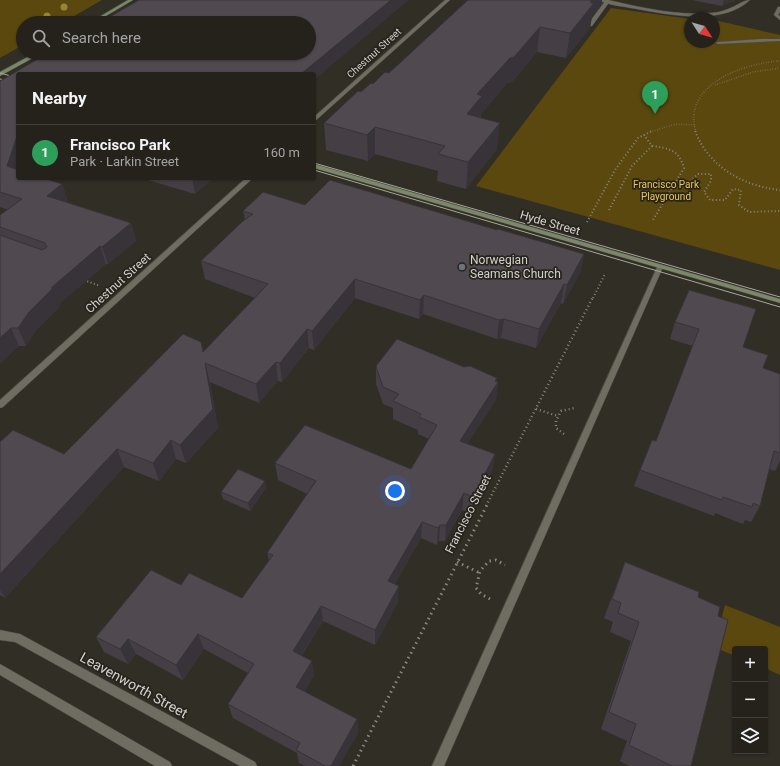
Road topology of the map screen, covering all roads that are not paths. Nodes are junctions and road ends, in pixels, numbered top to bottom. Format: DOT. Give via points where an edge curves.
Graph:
graph roads {
  1 [pos="131,0"];
  2 [pos="448,0"];
  3 [pos="601,0"];
  4 [pos="747,1"];
  5 [pos="608,2"];
  6 [pos="780,8"];
  7 [pos="103,16"];
  8 [pos="780,19"];
  9 [pos="590,25"];
  10 [pos="780,40"];
  11 [pos="720,43"];
  12 [pos="26,60"];
  13 [pos="0,74"];
  14 [pos="6,77"];
  15 [pos="316,118"];
  16 [pos="316,167"];
  17 [pos="248,180"];
  18 [pos="660,267"];
  19 [pos="780,301"];
  20 [pos="0,405"];
  21 [pos="0,635"];
  22 [pos="0,669"];
  23 [pos="166,766"];
  24 [pos="251,766"];
  25 [pos="438,766"];
  1 -- 7 [label="street"];
  2 -- 15 [label="street, Chestnut Street"];
  3 -- 5 [label="street"];
  4 -- 5 [label="street" via="706,16"];
  5 -- 9 [label="street"];
  6 -- 8 [label="street" via="776,15"];
  10 -- 11 [label="street"];
  12 -- 13 [label="street"];
  13 -- 14 [label="street"];
  16 -- 18 [label="street, Hyde Street"];
  17 -- 20 [label="street, Chestnut Street"];
  18 -- 19 [label="street, Hyde Street"];
  18 -- 25 [label="street"];
  21 -- 24 [label="street, Leavenworth Street" via="16,637"];
  22 -- 23 [label="street"];
}
